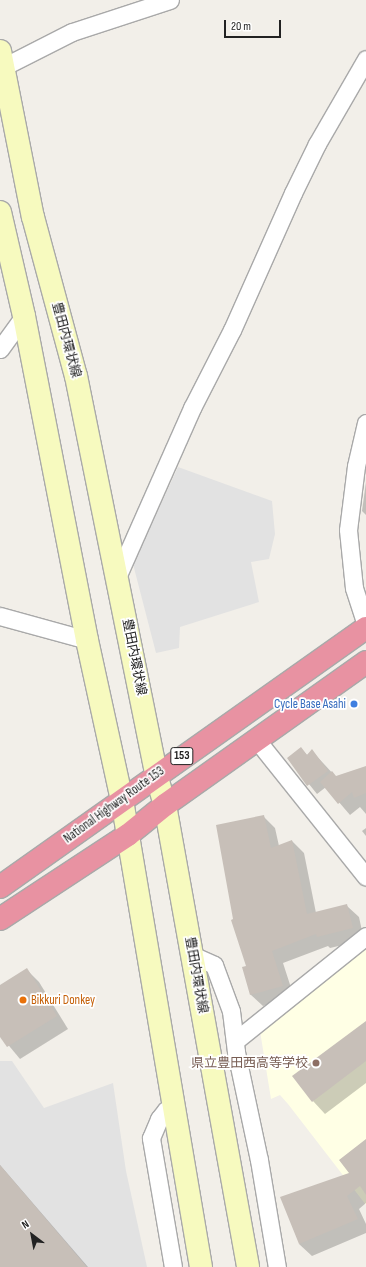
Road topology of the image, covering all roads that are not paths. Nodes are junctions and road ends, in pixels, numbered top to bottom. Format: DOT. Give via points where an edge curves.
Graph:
graph roads {
  1 [pos="170,0"];
  2 [pos="2,59"];
  3 [pos="366,59"];
  4 [pos="30,203"];
  5 [pos="1,220"];
  6 [pos="24,316"];
  7 [pos="0,348"];
  8 [pos="366,423"];
  9 [pos="118,575"];
  10 [pos="0,616"];
  11 [pos="366,625"];
  12 [pos="366,628"];
  13 [pos="86,640"];
  14 [pos="366,662"];
  15 [pos="256,739"];
  16 [pos="156,774"];
  17 [pos="122,800"];
  18 [pos="165,805"];
  19 [pos="128,836"];
  20 [pos="366,877"];
  21 [pos="0,886"];
  22 [pos="0,919"];
  23 [pos="366,936"];
  24 [pos="192,955"];
  25 [pos="235,1041"];
  26 [pos="173,1110"];
  27 [pos="173,1267"];
  28 [pos="201,1267"];
  29 [pos="248,1267"];
  30 [pos="277,1267"];
  1 -- 2 [label="street" via="72,32"];
  2 -- 4 [label="street, 豊田内環状線"];
  3 -- 9 [label="street" via="317,144 293,192 232,330 192,408"];
  4 -- 5 [label="street"];
  4 -- 9 [label="street, 豊田内環状線" via="76,376"];
  5 -- 6 [label="street"];
  6 -- 7 [label="street"];
  6 -- 13 [label="street"];
  8 -- 11 [label="street" via="356,466 348,530 354,588"];
  9 -- 16 [label="street, 豊田内環状線"];
  10 -- 13 [label="street"];
  12 -- 16 [label="highway, National Highway Route 153 / 153"];
  13 -- 17 [label="street"];
  14 -- 15 [label="highway, 153"];
  15 -- 18 [label="highway, 153"];
  15 -- 20 [label="street"];
  16 -- 17 [label="highway, National Highway Route 153 / 153"];
  16 -- 18 [label="street, 豊田内環状線"];
  17 -- 19 [label="street"];
  17 -- 21 [label="highway, National Highway Route 153 / 153"];
  18 -- 19 [label="highway, 153"];
  18 -- 24 [label="street, 豊田内環状線"];
  19 -- 22 [label="highway, 153"];
  19 -- 26 [label="street"];
  23 -- 25 [label="street"];
  24 -- 25 [label="street" via="214,965 231,1011"];
  24 -- 29 [label="street, 豊田内環状線"];
  25 -- 30 [label="street"];
  26 -- 27 [label="street" via="166,1110 151,1138"];
  26 -- 28 [label="street"];
}
